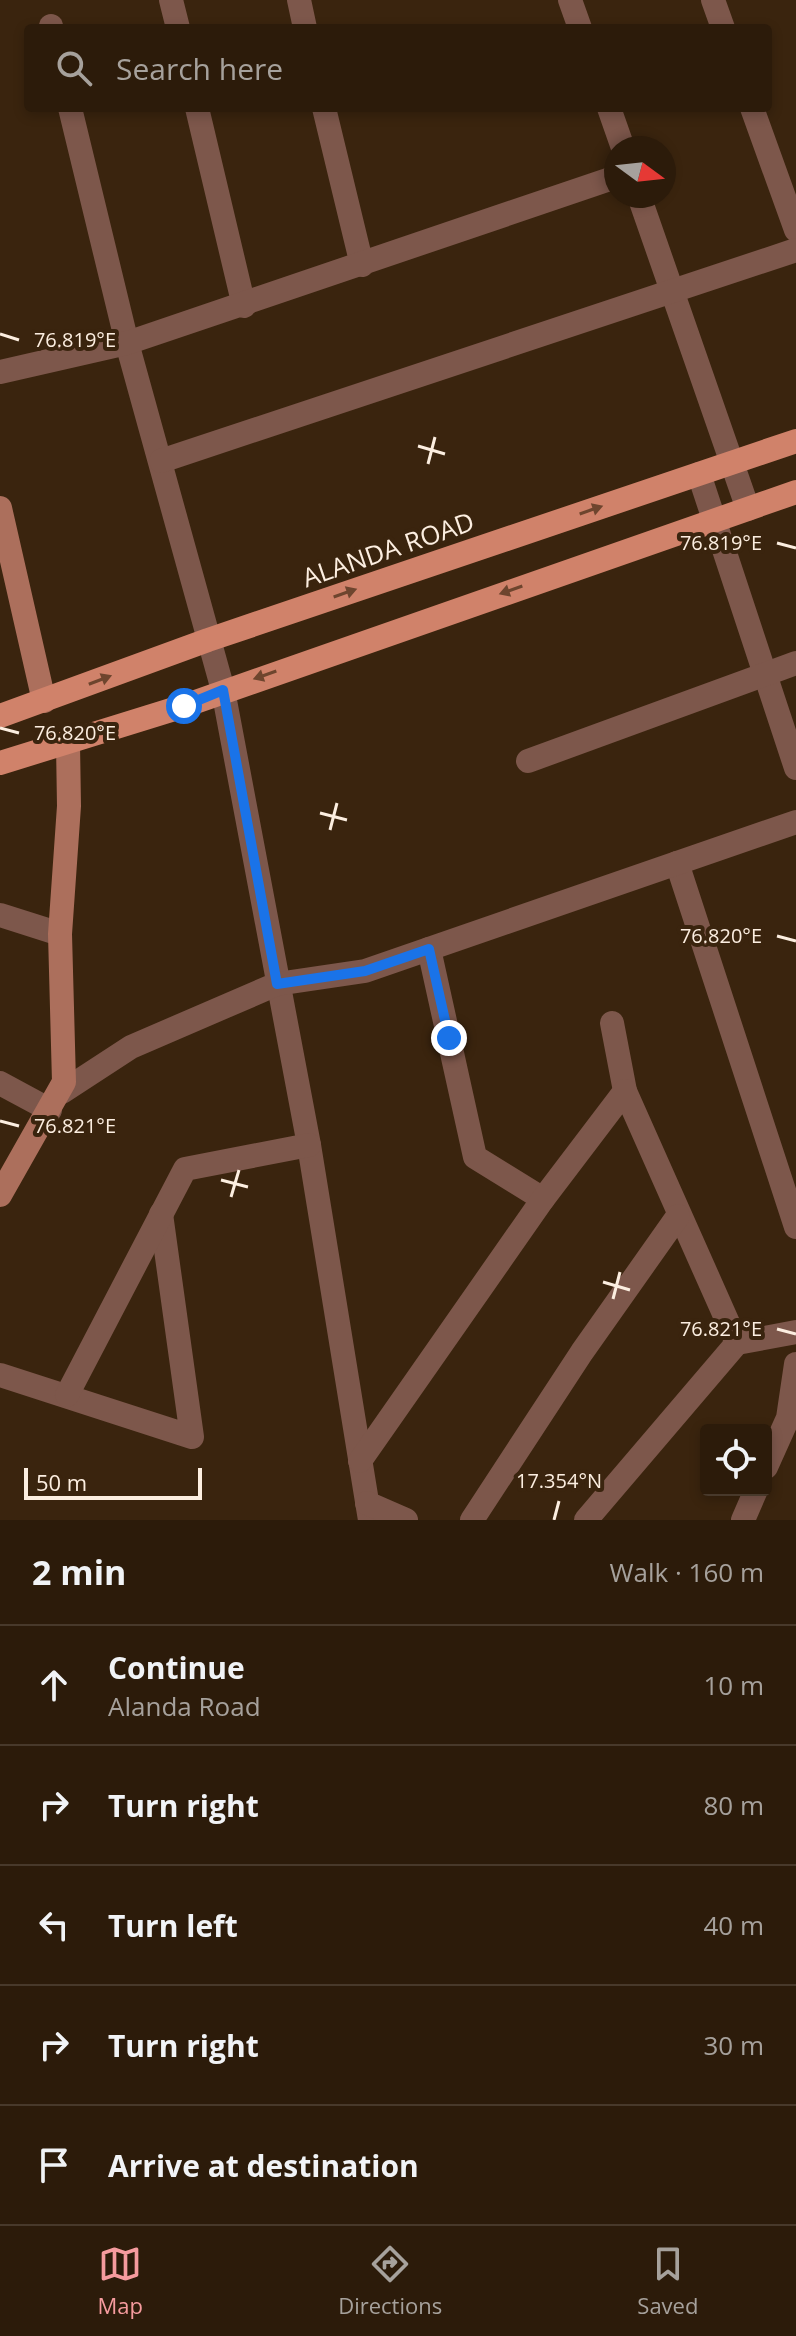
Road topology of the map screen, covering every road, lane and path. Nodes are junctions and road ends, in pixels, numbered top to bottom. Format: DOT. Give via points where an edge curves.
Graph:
graph roads {
  1 [pos="171,0"];
  2 [pos="299,0"];
  3 [pos="570,0"];
  4 [pos="713,0"];
  5 [pos="177,24"];
  6 [pos="304,24"];
  7 [pos="579,24"];
  8 [pos="722,24"];
  9 [pos="71,112"];
  10 [pos="198,112"];
  11 [pos="325,112"];
  12 [pos="610,112"];
  13 [pos="753,112"];
  14 [pos="619,136"];
  15 [pos="604,181"];
  16 [pos="643,208"];
  17 [pos="796,230"];
  18 [pos="796,250"];
  19 [pos="362,265"];
  20 [pos="672,292"];
  21 [pos="244,306"];
  22 [pos="127,343"];
  23 [pos="0,372"];
  24 [pos="796,441"];
  25 [pos="161,461"];
  26 [pos="732,463"];
  27 [pos="699,474"];
  28 [pos="796,492"];
  29 [pos="0,508"];
  30 [pos="748,509"];
  31 [pos="715,520"];
  32 [pos="3,537"];
  33 [pos="208,640"];
  34 [pos="796,663"];
  35 [pos="765,674"];
  36 [pos="223,690"];
  37 [pos="44,701"];
  38 [pos="0,716"];
  39 [pos="68,744"];
  40 [pos="528,761"];
  41 [pos="0,763"];
  42 [pos="796,768"];
  43 [pos="796,822"];
  44 [pos="677,863"];
  45 [pos="0,915"];
  46 [pos="60,934"];
  47 [pos="429,949"];
  48 [pos="277,984"];
  49 [pos="612,1023"];
  50 [pos="0,1083"];
  51 [pos="625,1091"];
  52 [pos="56,1101"];
  53 [pos="309,1145"];
  54 [pos="9,1162"];
  55 [pos="0,1195"];
  56 [pos="543,1199"];
  57 [pos="161,1214"];
  58 [pos="678,1216"];
  59 [pos="796,1227"];
  60 [pos="796,1332"];
  61 [pos="737,1343"];
  62 [pos="796,1364"];
  63 [pos="0,1375"];
  64 [pos="67,1395"];
  65 [pos="772,1454"];
  66 [pos="360,1461"];
  67 [pos="753,1496"];
  68 [pos="368,1512"];
  69 [pos="406,1520"];
  70 [pos="472,1520"];
  71 [pos="586,1520"];
  72 [pos="743,1520"];
  1 -- 5 [label="street"];
  2 -- 6 [label="street"];
  3 -- 7 [label="street"];
  4 -- 8 [label="street"];
  9 -- 22 [label="street"];
  10 -- 21 [label="street"];
  11 -- 19 [label="street"];
  12 -- 14 [label="street"];
  13 -- 17 [label="street"];
  15 -- 19 [label="street"];
  16 -- 20 [label="street"];
  18 -- 20 [label="street"];
  19 -- 21 [label="street"];
  20 -- 25 [label="street"];
  20 -- 26 [label="street"];
  21 -- 22 [label="street"];
  22 -- 23 [label="street"];
  22 -- 25 [label="street"];
  24 -- 26 [label="main road, ALANDA ROAD"];
  25 -- 33 [label="street"];
  26 -- 27 [label="main road, ALANDA ROAD"];
  26 -- 30 [label="street"];
  27 -- 31 [label="street"];
  33 -- 27 [label="main road, ALANDA ROAD, one-way"];
  28 -- 30 [label="main road"];
  29 -- 32 [label="street"];
  30 -- 31 [label="main road"];
  31 -- 35 [label="street"];
  31 -- 36 [label="main road, one-way"];
  32 -- 37 [label="street"];
  33 -- 36 [label="street"];
  37 -- 33 [label="main road, ALANDA ROAD, one-way"];
  34 -- 35 [label="street"];
  35 -- 40 [label="street"];
  35 -- 42 [label="street"];
  36 -- 39 [label="main road"];
  36 -- 48 [label="street"];
  37 -- 38 [label="main road, ALANDA ROAD"];
  39 -- 41 [label="main road"];
  39 -- 46 [label="street"];
  43 -- 44 [label="street"];
  44 -- 47 [label="street"];
  44 -- 59 [label="street"];
  45 -- 46 [label="street"];
  46 -- 52 [label="street"];
  47 -- 48 [label="street" via="365,971"];
  47 -- 56 [label="street" via="475,1157"];
  48 -- 52 [label="street" via="131,1047"];
  48 -- 53 [label="street"];
  49 -- 51 [label="street"];
  50 -- 52 [label="street"];
  51 -- 56 [label="street"];
  51 -- 58 [label="street"];
  52 -- 54 [label="street"];
  53 -- 57 [label="street" via="185,1169"];
  53 -- 66 [label="street"];
  54 -- 55 [label="street"];
  56 -- 66 [label="street"];
  57 -- 64 [label="street"];
  57 -- 64 [label="street" via="192,1437"];
  58 -- 61 [label="street"];
  58 -- 70 [label="street"];
  60 -- 61 [label="street"];
  61 -- 71 [label="street"];
  62 -- 65 [label="street" via="788,1418"];
  63 -- 64 [label="street"];
  66 -- 68 [label="street"];
  67 -- 72 [label="street"];
  68 -- 69 [label="street"];
}
